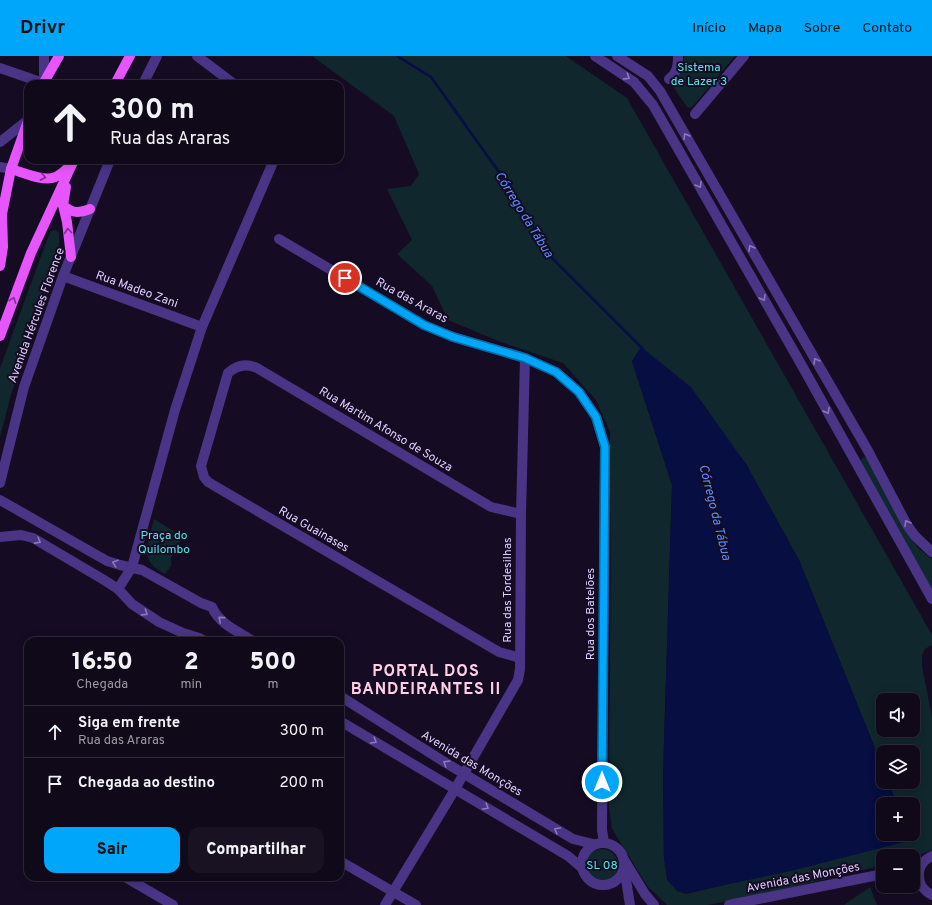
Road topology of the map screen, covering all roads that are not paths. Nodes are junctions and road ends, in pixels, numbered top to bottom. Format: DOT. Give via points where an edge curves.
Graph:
graph roads {
  1 [pos="44,56"];
  2 [pos="59,56"];
  3 [pos="123,56"];
  4 [pos="130,56"];
  5 [pos="157,56"];
  6 [pos="197,56"];
  7 [pos="595,56"];
  8 [pos="617,56"];
  9 [pos="678,56"];
  10 [pos="744,56"];
  11 [pos="0,68"];
  12 [pos="669,79"];
  13 [pos="35,80"];
  14 [pos="44,80"];
  15 [pos="46,80"];
  16 [pos="118,80"];
  17 [pos="145,80"];
  18 [pos="229,80"];
  19 [pos="696,114"];
  20 [pos="24,124"];
  21 [pos="24,133"];
  22 [pos="0,142"];
  23 [pos="71,164"];
  24 [pos="72,164"];
  25 [pos="72,164"];
  26 [pos="108,164"];
  27 [pos="272,164"];
  28 [pos="0,167"];
  29 [pos="12,169"];
  30 [pos="0,197"];
  31 [pos="63,205"];
  32 [pos="90,209"];
  33 [pos="2,214"];
  34 [pos="279,239"];
  35 [pos="71,257"];
  36 [pos="0,266"];
  37 [pos="63,276"];
  38 [pos="202,326"];
  39 [pos="0,336"];
  40 [pos="525,358"];
  41 [pos="238,366"];
  42 [pos="579,392"];
  43 [pos="867,449"];
  44 [pos="852,456"];
  45 [pos="0,483"];
  46 [pos="0,500"];
  47 [pos="521,514"];
  48 [pos="0,537"];
  49 [pos="932,552"];
  50 [pos="132,567"];
  51 [pos="118,590"];
  52 [pos="932,600"];
  53 [pos="196,637"];
  54 [pos="247,637"];
  55 [pos="520,658"];
  56 [pos="344,699"];
  57 [pos="344,723"];
  58 [pos="464,774"];
  59 [pos="455,789"];
  60 [pos="604,842"];
  61 [pos="593,844"];
  62 [pos="932,856"];
  63 [pos="624,861"];
  64 [pos="344,863"];
  65 [pos="920,865"];
  66 [pos="582,867"];
  67 [pos="876,875"];
  68 [pos="132,881"];
  69 [pos="612,883"];
  70 [pos="920,884"];
  71 [pos="627,889"];
  72 [pos="393,892"];
  73 [pos="645,894"];
  74 [pos="932,895"];
  75 [pos="173,905"];
  76 [pos="385,905"];
  77 [pos="416,905"];
  78 [pos="630,905"];
  79 [pos="654,905"];
  80 [pos="729,905"];
  1 -- 14 [label="street"];
  2 -- 15 [label="main road"];
  3 -- 16 [label="main road"];
  4 -- 16 [label="main road"];
  5 -- 17 [label="street"];
  6 -- 18 [label="street"];
  7 -- 44 [label="street, one-way" via="634,82 653,105"];
  43 -- 8 [label="street, one-way" via="660,91 648,76"];
  9 -- 12 [label="street" via="675,75"];
  10 -- 19 [label="street"];
  11 -- 13 [label="street"];
  20 -- 22 [label="street"];
  21 -- 29 [label="main road"];
  29 -- 23 [label="main road, one-way" via="42,178 52,178"];
  24 -- 31 [label="main road"];
  39 -- 25 [label="main road, one-way" via="31,253"];
  26 -- 32 [label="street, Avenida Hércules Florence"];
  27 -- 38 [label="street"];
  28 -- 29 [label="street"];
  29 -- 33 [label="main road"];
  30 -- 33 [label="main road"];
  31 -- 32 [label="main road" via="69,211 80,213"];
  35 -- 31 [label="main road, one-way"];
  32 -- 35 [label="street, Avenida Hércules Florence"];
  33 -- 36 [label="main road" via="4,247"];
  34 -- 40 [label="street, Rua das Araras" via="424,325 453,337"];
  35 -- 37 [label="street, Avenida Hércules Florence"];
  37 -- 38 [label="street, Rua Madeo Zani"];
  37 -- 45 [label="street, Avenida Hércules Florence" via="24,387"];
  38 -- 50 [label="street" via="175,410"];
  40 -- 42 [label="street, Rua das Araras" via="556,372"];
  40 -- 47 [label="street, Rua das Tordesilhas"];
  41 -- 47 [label="street, Rua Martim Afonso de Souza" via="257,368 491,507"];
  41 -- 55 [label="street, Rua Guainases" via="228,374 202,460 201,472 208,482 499,652"];
  42 -- 60 [label="street, Rua dos Batelões" via="596,417 605,447 602,830"];
  43 -- 44 [label="street"];
  49 -- 43 [label="street, one-way" via="907,525"];
  44 -- 52 [label="street"];
  50 -- 46 [label="street, one-way" via="107,561"];
  47 -- 55 [label="street, Rua das Tordesilhas"];
  48 -- 51 [label="street, one-way" via="21,535 33,538"];
  50 -- 51 [label="street"];
  54 -- 50 [label="street, one-way" via="222,621 212,607"];
  51 -- 53 [label="street, one-way" via="132,604 160,622"];
  55 -- 58 [label="street, Rua das Tordesilhas" via="518,680"];
  58 -- 56 [label="street, Avenida das Monções, one-way"];
  57 -- 59 [label="street, one-way"];
  58 -- 59 [label="street, Rua das Tordesilhas"];
  61 -- 58 [label="street, Avenida das Monções, one-way" via="572,839"];
  59 -- 66 [label="street, one-way" via="568,856"];
  59 -- 72 [label="street, Rua das Tordesilhas"];
  60 -- 61 [label="street"];
  60 -- 63 [label="street" via="615,846"];
  61 -- 66 [label="street" via="585,851"];
  62 -- 65 [label="street"];
  63 -- 69 [label="street" via="622,873"];
  63 -- 71 [label="street"];
  63 -- 73 [label="street"];
  64 -- 72 [label="street"];
  66 -- 69 [label="street" via="586,877 594,883"];
  67 -- 80 [label="street, Avenida das Monções"];
  68 -- 75 [label="street"];
  69 -- 71 [label="street"];
  70 -- 74 [label="street"];
  71 -- 73 [label="street"];
  71 -- 78 [label="street"];
  72 -- 76 [label="street, Rua das Tordesilhas"];
  72 -- 77 [label="street"];
  73 -- 79 [label="street"];
}
